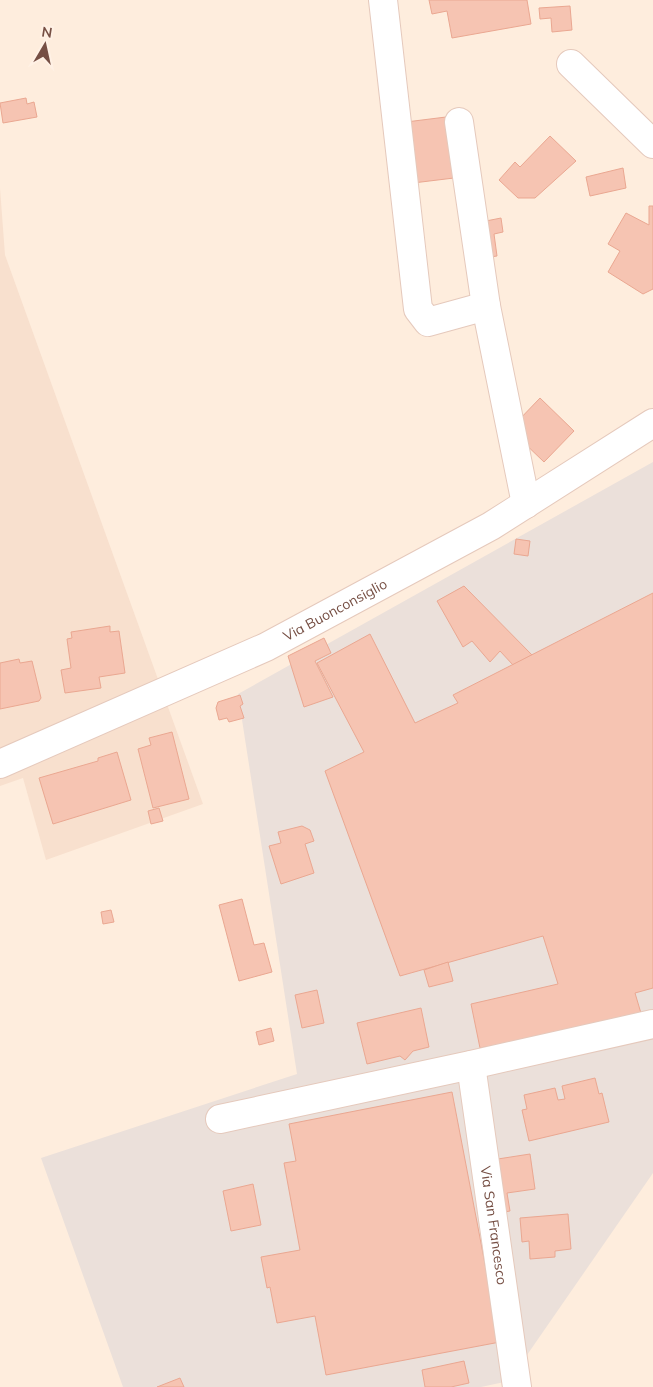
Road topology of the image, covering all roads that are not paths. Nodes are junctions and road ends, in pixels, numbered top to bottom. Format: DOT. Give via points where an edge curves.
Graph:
graph roads {
  1 [pos="383,0"];
  2 [pos="571,64"];
  3 [pos="459,122"];
  4 [pos="653,144"];
  5 [pos="486,306"];
  6 [pos="653,423"];
  7 [pos="526,504"];
  8 [pos="0,764"];
  9 [pos="653,1024"];
  10 [pos="472,1065"];
  11 [pos="220,1119"];
  12 [pos="517,1387"];
  1 -- 5 [label="street" via="418,309 428,322"];
  2 -- 4 [label="street"];
  3 -- 5 [label="street"];
  5 -- 7 [label="street"];
  6 -- 7 [label="street, Via Buonconsiglio"];
  7 -- 8 [label="street, Via Buonconsiglio" via="266,647"];
  9 -- 10 [label="street"];
  10 -- 11 [label="street"];
  10 -- 12 [label="street, Via San Francesco"];
}
